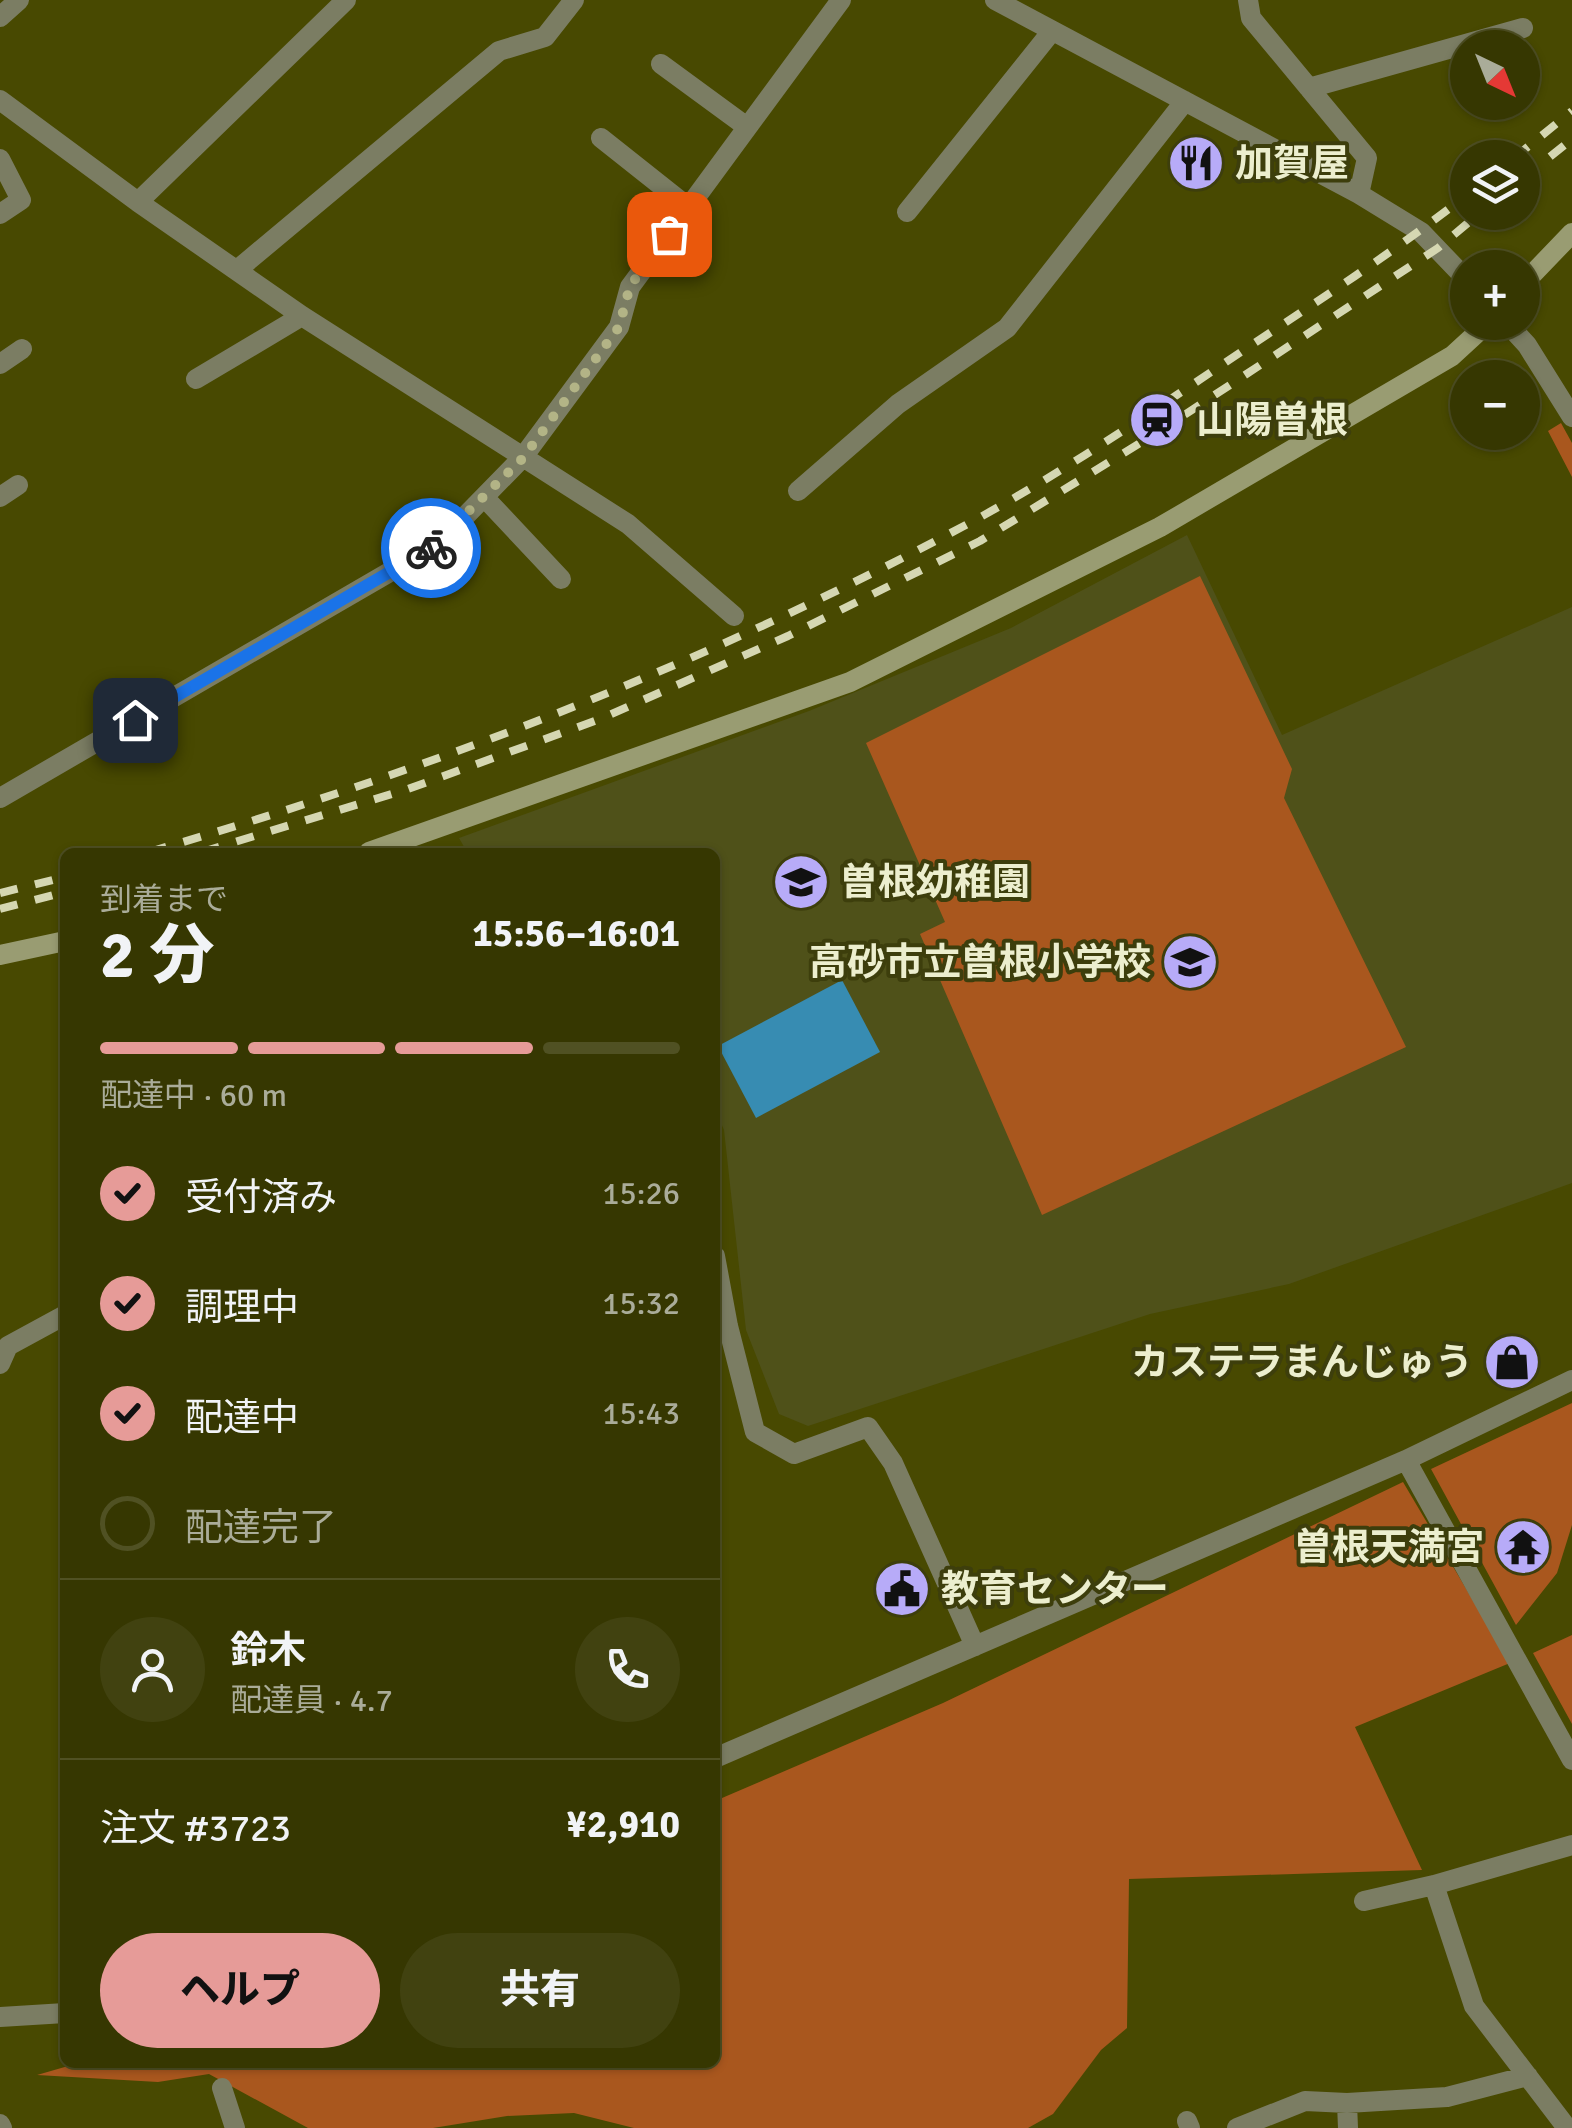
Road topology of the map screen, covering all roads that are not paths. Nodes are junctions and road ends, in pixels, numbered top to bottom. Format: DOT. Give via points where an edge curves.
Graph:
graph roads {
  1 [pos="19,0"];
  2 [pos="346,0"];
  3 [pos="574,0"];
  4 [pos="841,0"];
  5 [pos="995,0"];
  6 [pos="1248,0"];
  7 [pos="0,17"];
  8 [pos="1523,28"];
  9 [pos="1052,30"];
  10 [pos="661,64"];
  11 [pos="1309,88"];
  12 [pos="0,100"];
  13 [pos="1185,102"];
  14 [pos="747,127"];
  15 [pos="601,138"];
  16 [pos="0,159"];
  17 [pos="1359,194"];
  18 [pos="138,202"];
  19 [pos="688,207"];
  20 [pos="907,212"];
  21 [pos="0,214"];
  22 [pos="1572,233"];
  23 [pos="1450,262"];
  24 [pos="1540,266"];
  25 [pos="236,270"];
  26 [pos="302,316"];
  27 [pos="1469,340"];
  28 [pos="1522,340"];
  29 [pos="22,349"];
  30 [pos="0,364"];
  31 [pos="196,379"];
  32 [pos="1572,417"];
  33 [pos="523,458"];
  34 [pos="18,484"];
  35 [pos="798,491"];
  36 [pos="0,497"];
  37 [pos="484,497"];
  38 [pos="562,579"];
  39 [pos="734,616"];
  40 [pos="0,798"];
  41 [pos="380,848"];
  42 [pos="60,942"];
  43 [pos="0,955"];
  44 [pos="60,1318"];
  45 [pos="721,1328"];
  46 [pos="0,1364"];
  47 [pos="1572,1380"];
  48 [pos="1406,1460"];
  49 [pos="976,1646"];
  50 [pos="720,1756"];
  51 [pos="1572,1760"];
  52 [pos="1572,1846"];
  53 [pos="1434,1885"];
  54 [pos="1364,1901"];
  55 [pos="60,2014"];
  56 [pos="0,2016"];
  57 [pos="1528,2076"];
  58 [pos="222,2088"];
  59 [pos="1347,2102"];
  60 [pos="235,2128"];
  61 [pos="1237,2128"];
  62 [pos="1348,2128"];
  63 [pos="1567,2128"];
  1 -- 7 [label="street"];
  2 -- 18 [label="street"];
  3 -- 25 [label="street" via="545,36 499,51"];
  4 -- 14 [label="street"];
  5 -- 9 [label="street"];
  6 -- 11 [label="street" via="1251,18"];
  8 -- 11 [label="street"];
  9 -- 13 [label="street"];
  9 -- 20 [label="street"];
  10 -- 14 [label="street"];
  11 -- 17 [label="street" via="1367,158"];
  12 -- 18 [label="street"];
  13 -- 17 [label="street"];
  13 -- 35 [label="street" via="1007,328 898,404"];
  14 -- 19 [label="street"];
  15 -- 19 [label="street"];
  16 -- 21 [label="street" via="21,200"];
  17 -- 23 [label="street" via="1421,232"];
  18 -- 25 [label="street"];
  19 -- 33 [label="street" via="630,286 619,327"];
  22 -- 24 [label="street"];
  25 -- 26 [label="street"];
  26 -- 31 [label="street"];
  26 -- 33 [label="street"];
  27 -- 41 [label="street" via="1160,527 850,682"];
  28 -- 32 [label="street"];
  29 -- 30 [label="street"];
  33 -- 37 [label="street"];
  33 -- 39 [label="street" via="628,524"];
  34 -- 36 [label="street"];
  37 -- 38 [label="street"];
  37 -- 40 [label="street" via="438,544"];
  42 -- 43 [label="street"];
  44 -- 46 [label="street" via="8,1346"];
  45 -- 49 [label="street" via="755,1432 794,1454 868,1426 893,1462"];
  47 -- 48 [label="street"];
  48 -- 49 [label="street"];
  48 -- 51 [label="street"];
  49 -- 50 [label="street"];
  52 -- 53 [label="street"];
  53 -- 54 [label="street"];
  53 -- 57 [label="street" via="1474,2006"];
  55 -- 56 [label="street"];
  57 -- 59 [label="street" via="1447,2096"];
  57 -- 63 [label="street"];
  58 -- 60 [label="street"];
  59 -- 61 [label="street" via="1305,2101"];
  59 -- 62 [label="street"];
}
